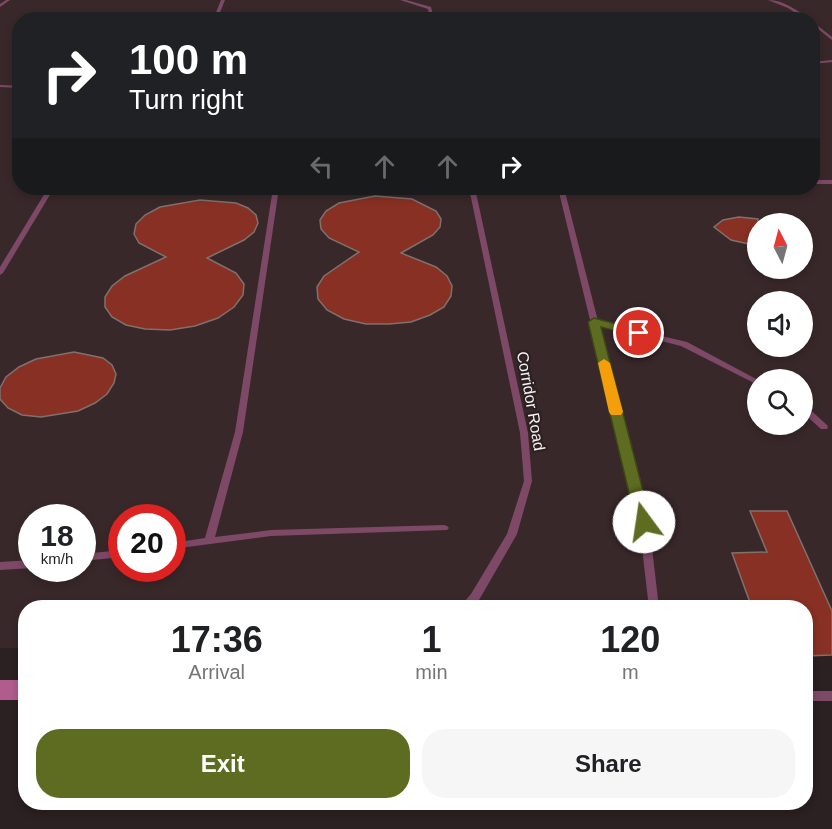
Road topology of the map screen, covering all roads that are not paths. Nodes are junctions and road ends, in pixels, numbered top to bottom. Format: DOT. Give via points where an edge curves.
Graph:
graph roads {
  1 [pos="402,0"];
  2 [pos="770,0"];
  3 [pos="431,12"];
  4 [pos="797,12"];
  5 [pos="820,29"];
  6 [pos="832,39"];
  7 [pos="47,195"];
  8 [pos="275,195"];
  9 [pos="473,195"];
  10 [pos="563,195"];
  11 [pos="0,273"];
  12 [pos="594,322"];
  13 [pos="747,377"];
  14 [pos="813,417"];
  15 [pos="824,427"];
  16 [pos="444,528"];
  17 [pos="209,541"];
  18 [pos="186,544"];
  19 [pos="18,565"];
  20 [pos="0,566"];
  21 [pos="472,600"];
  22 [pos="653,600"];
  23 [pos="0,690"];
  24 [pos="18,690"];
  25 [pos="813,696"];
  26 [pos="832,696"];
  1 -- 3 [label="lane" via="430,8"];
  2 -- 4 [label="lane"];
  5 -- 6 [label="lane"];
  7 -- 11 [label="lane"];
  8 -- 17 [label="lane" via="239,432"];
  9 -- 21 [label="lane, Corridor Road" via="524,433 528,481 512,534"];
  10 -- 12 [label="lane"];
  12 -- 13 [label="lane" via="684,344"];
  12 -- 22 [label="lane" via="644,522"];
  14 -- 15 [label="lane"];
  16 -- 17 [label="lane" via="271,533"];
  17 -- 18 [label="lane"];
  19 -- 20 [label="lane"];
  23 -- 24 [label="street"];
  25 -- 26 [label="lane"];
}
